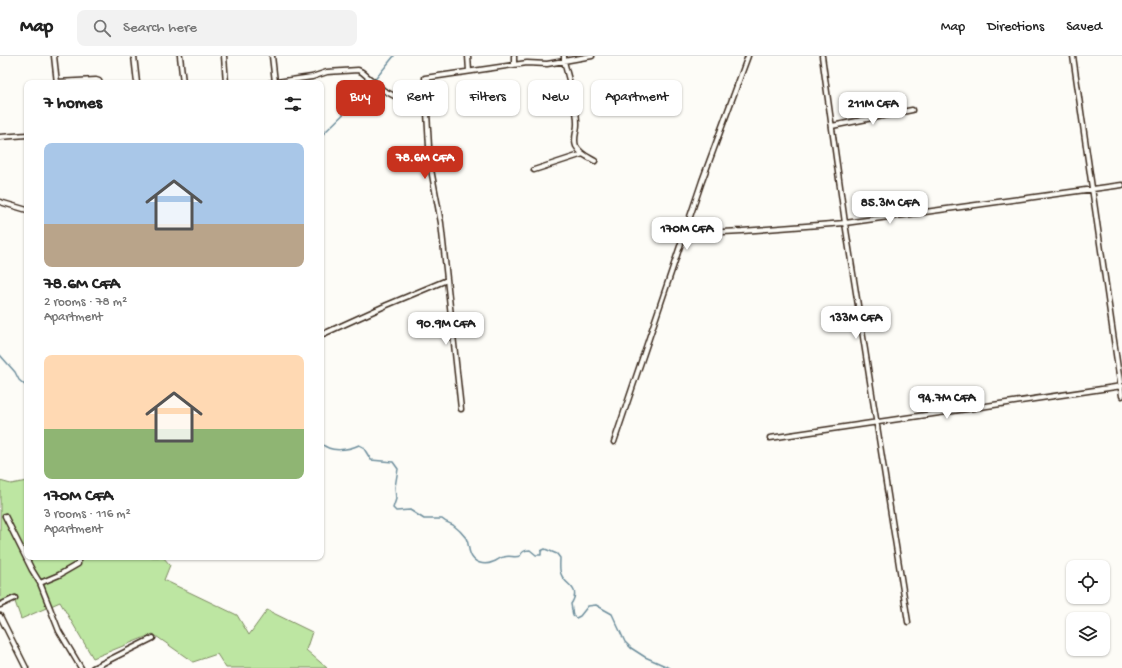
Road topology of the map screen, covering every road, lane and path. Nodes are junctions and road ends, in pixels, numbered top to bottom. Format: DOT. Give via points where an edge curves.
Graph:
graph roads {
  1 [pos="54,56"];
  2 [pos="134,56"];
  3 [pos="180,56"];
  4 [pos="224,56"];
  5 [pos="272,56"];
  6 [pos="468,56"];
  7 [pos="514,56"];
  8 [pos="564,56"];
  9 [pos="592,56"];
  10 [pos="748,56"];
  11 [pos="822,56"];
  12 [pos="1073,56"];
  13 [pos="564,61"];
  14 [pos="514,65"];
  15 [pos="469,72"];
  16 [pos="57,80"];
  17 [pos="137,80"];
  18 [pos="183,80"];
  19 [pos="226,80"];
  20 [pos="275,80"];
  21 [pos="290,80"];
  22 [pos="425,80"];
  23 [pos="393,95"];
  24 [pos="912,110"];
  25 [pos="427,116"];
  26 [pos="832,126"];
  27 [pos="24,135"];
  28 [pos="0,137"];
  29 [pos="583,154"];
  30 [pos="595,161"];
  31 [pos="534,170"];
  32 [pos="1122,185"];
  33 [pos="1092,189"];
  34 [pos="0,202"];
  35 [pos="24,209"];
  36 [pos="845,223"];
  37 [pos="684,234"];
  38 [pos="447,280"];
  39 [pos="324,334"];
  40 [pos="1121,386"];
  41 [pos="1122,396"];
  42 [pos="461,409"];
  43 [pos="876,423"];
  44 [pos="770,438"];
  45 [pos="614,442"];
  46 [pos="5,516"];
  47 [pos="24,554"];
  48 [pos="27,560"];
  49 [pos="79,560"];
  50 [pos="40,583"];
  51 [pos="14,598"];
  52 [pos="0,605"];
  53 [pos="0,616"];
  54 [pos="908,622"];
  55 [pos="153,638"];
  56 [pos="26,668"];
  57 [pos="81,668"];
  58 [pos="93,668"];
  1 -- 16 [label="street"];
  2 -- 17 [label="street"];
  3 -- 18 [label="street"];
  4 -- 19 [label="street"];
  5 -- 20 [label="street"];
  6 -- 15 [label="street"];
  7 -- 14 [label="street"];
  8 -- 13 [label="street"];
  9 -- 13 [label="street"];
  10 -- 37 [label="street"];
  11 -- 26 [label="street"];
  12 -- 33 [label="street"];
  13 -- 14 [label="street"];
  13 -- 29 [label="street" via="577,114 576,145"];
  14 -- 15 [label="street"];
  15 -- 22 [label="street"];
  21 -- 23 [label="street" via="327,72 358,70"];
  24 -- 26 [label="street"];
  25 -- 38 [label="street" via="430,164 441,223"];
  26 -- 36 [label="street"];
  27 -- 28 [label="street"];
  29 -- 30 [label="street"];
  29 -- 31 [label="street"];
  32 -- 33 [label="street"];
  33 -- 36 [label="street"];
  33 -- 40 [label="street"];
  34 -- 35 [label="street"];
  36 -- 37 [label="street"];
  36 -- 43 [label="street"];
  37 -- 45 [label="street"];
  38 -- 39 [label="street"];
  38 -- 42 [label="street"];
  40 -- 41 [label="street"];
  40 -- 43 [label="street"];
  43 -- 44 [label="street"];
  43 -- 54 [label="street"];
  46 -- 47 [label="street"];
  48 -- 50 [label="street"];
  49 -- 50 [label="street" via="78,564"];
  50 -- 57 [label="street" via="59,630"];
  51 -- 52 [label="street"];
  53 -- 56 [label="street"];
  55 -- 58 [label="street"];
}
